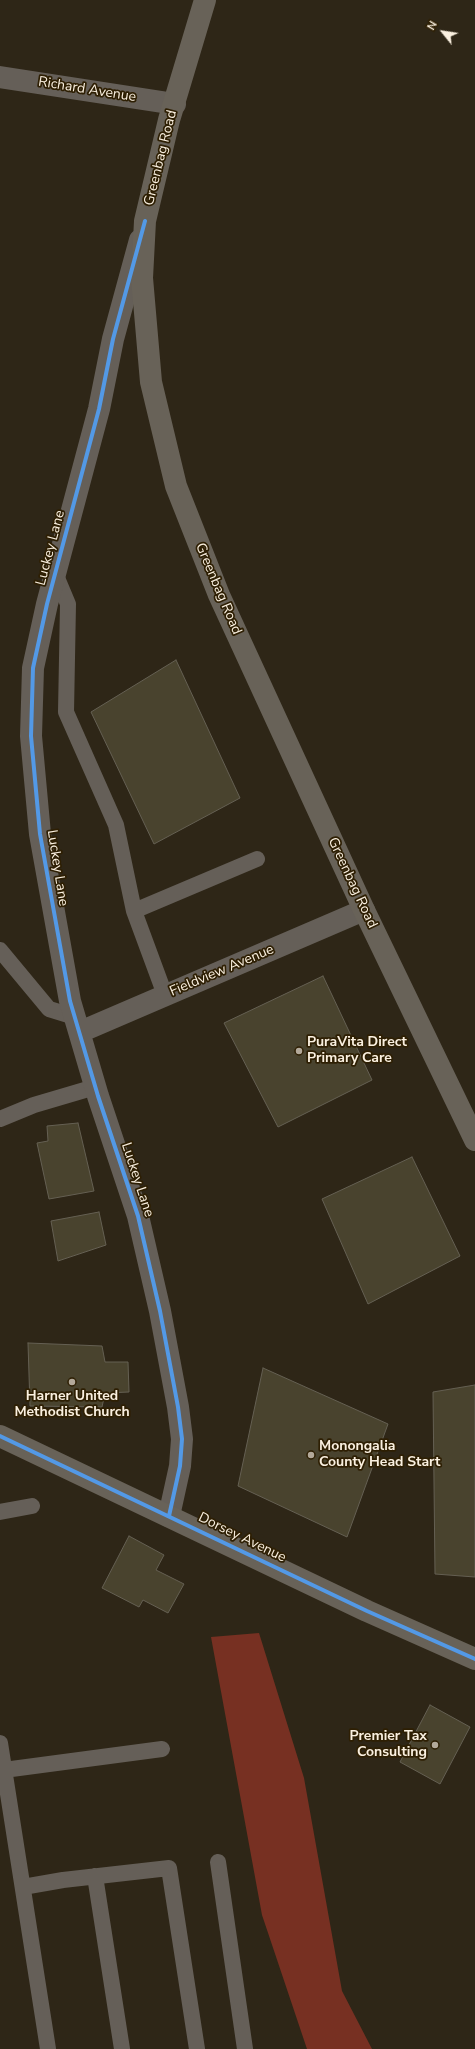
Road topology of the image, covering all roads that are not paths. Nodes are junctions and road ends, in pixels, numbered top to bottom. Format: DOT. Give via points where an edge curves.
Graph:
graph roads {
  1 [pos="205,0"];
  2 [pos="0,77"];
  3 [pos="175,104"];
  4 [pos="145,221"];
  5 [pos="55,573"];
  6 [pos="257,859"];
  7 [pos="364,910"];
  8 [pos="134,911"];
  9 [pos="0,950"];
  10 [pos="165,995"];
  11 [pos="77,1025"];
  12 [pos="95,1087"];
  13 [pos="0,1119"];
  14 [pos="475,1140"];
  15 [pos="0,1436"];
  16 [pos="32,1506"];
  17 [pos="0,1512"];
  18 [pos="169,1516"];
  19 [pos="475,1659"];
  20 [pos="0,1743"];
  21 [pos="162,1749"];
  22 [pos="4,1770"];
  23 [pos="218,1862"];
  24 [pos="95,1876"];
  25 [pos="23,1887"];
  26 [pos="48,2049"];
  27 [pos="122,2049"];
  28 [pos="197,2049"];
  29 [pos="245,2049"];
  1 -- 3 [label="main road, Greenbag Road"];
  2 -- 3 [label="street, Richard Avenue"];
  3 -- 4 [label="main road, Greenbag Road"];
  4 -- 5 [label="street, Luckey Lane" via="113,339 99,409"];
  4 -- 7 [label="main road, Greenbag Road" via="142,278 151,382 176,486 220,595"];
  5 -- 8 [label="lane" via="68,604 66,712 116,825"];
  5 -- 11 [label="street, Luckey Lane" via="33,668 31,736 40,834 54,919"];
  6 -- 8 [label="lane"];
  7 -- 10 [label="street, Fieldview Avenue"];
  7 -- 14 [label="main road, Greenbag Road"];
  8 -- 10 [label="lane"];
  9 -- 11 [label="lane" via="50,1008"];
  10 -- 11 [label="street, Fieldview Avenue"];
  11 -- 12 [label="street, Luckey Lane"];
  12 -- 13 [label="lane" via="34,1105"];
  12 -- 18 [label="street, Luckey Lane" via="138,1216 160,1311 178,1407 182,1439 180,1466"];
  15 -- 18 [label="main road, Dorsey Avenue"];
  16 -- 17 [label="lane"];
  18 -- 19 [label="main road, Dorsey Avenue" via="367,1611"];
  20 -- 22 [label="lane"];
  21 -- 22 [label="lane"];
  22 -- 25 [label="lane"];
  23 -- 29 [label="lane"];
  24 -- 25 [label="lane"];
  24 -- 27 [label="lane"];
  24 -- 28 [label="lane" via="169,1868"];
  25 -- 26 [label="lane"];
}
